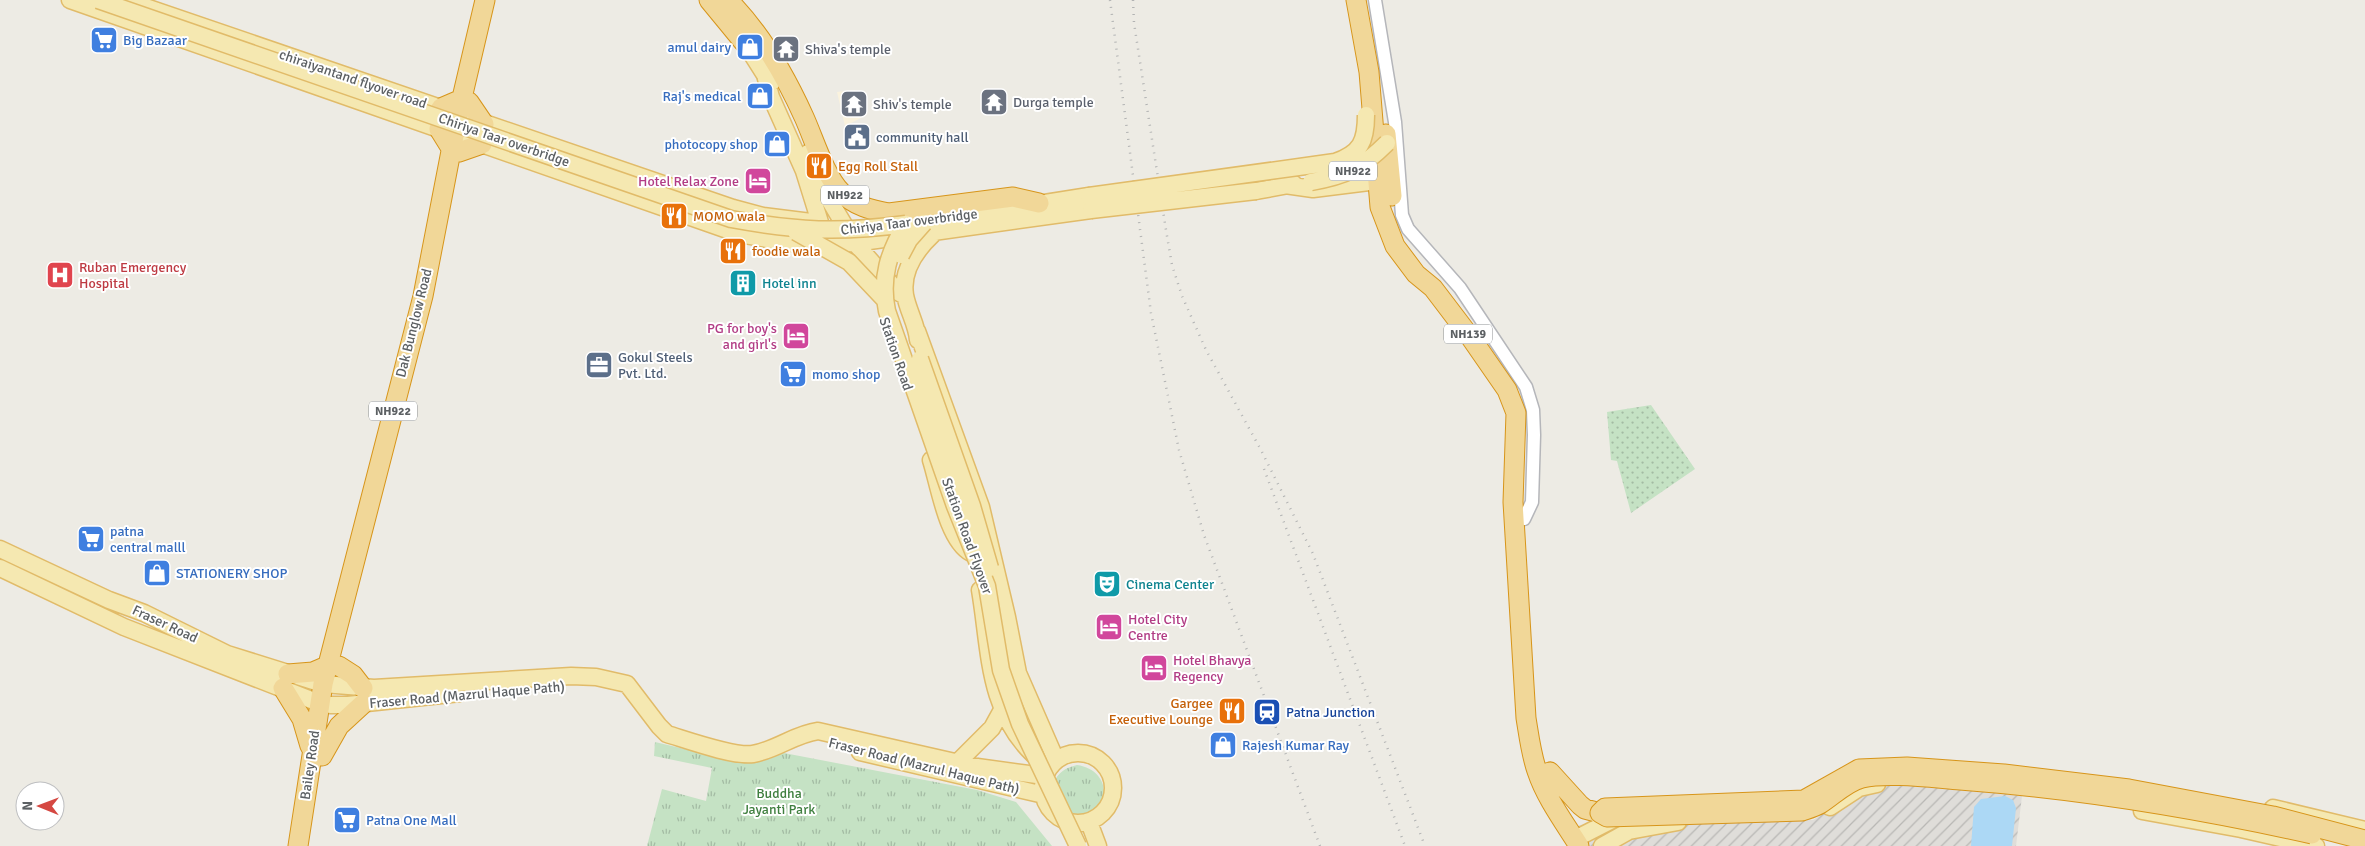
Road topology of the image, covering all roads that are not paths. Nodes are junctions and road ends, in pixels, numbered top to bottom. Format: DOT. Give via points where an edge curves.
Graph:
graph roads {
  1 [pos="70,0"];
  2 [pos="98,0"];
  3 [pos="124,0"];
  4 [pos="485,0"];
  5 [pos="493,0"];
  6 [pos="709,0"];
  7 [pos="1356,0"];
  8 [pos="1364,0"];
  9 [pos="1375,0"];
  10 [pos="731,10"];
  11 [pos="191,23"];
  12 [pos="1362,28"];
  13 [pos="185,39"];
  14 [pos="756,42"];
  15 [pos="765,75"];
  16 [pos="459,108"];
  17 [pos="484,124"];
  18 [pos="453,141"];
  19 [pos="1387,143"];
  20 [pos="482,144"];
  21 [pos="1378,181"];
  22 [pos="1285,185"];
  23 [pos="1039,203"];
  24 [pos="820,223"];
  25 [pos="842,223"];
  26 [pos="906,224"];
  27 [pos="928,228"];
  28 [pos="792,229"];
  29 [pos="855,243"];
  30 [pos="826,244"];
  31 [pos="905,296"];
  32 [pos="885,300"];
  33 [pos="917,331"];
  34 [pos="1524,517"];
  35 [pos="0,549"];
  36 [pos="992,549"];
  37 [pos="970,553"];
  38 [pos="0,568"];
  39 [pos="333,666"];
  40 [pos="285,681"];
  41 [pos="327,694"];
  42 [pos="364,695"];
  43 [pos="1003,708"];
  44 [pos="807,732"];
  45 [pos="317,756"];
  46 [pos="956,763"];
  47 [pos="1050,768"];
  48 [pos="1544,774"];
  49 [pos="1044,795"];
  50 [pos="1703,797"];
  51 [pos="1600,813"];
  52 [pos="1703,821"];
  53 [pos="1082,822"];
  54 [pos="2365,830"];
  55 [pos="2314,840"];
  56 [pos="2365,840"];
  57 [pos="1582,841"];
  58 [pos="298,846"];
  59 [pos="308,846"];
  60 [pos="1079,846"];
  61 [pos="1090,846"];
  62 [pos="1098,846"];
  63 [pos="1602,846"];
  64 [pos="2355,846"];
  1 -- 13 [label="main road"];
  2 -- 28 [label="main road, Chiriya Taar overbridge, bridge" via="731,219"];
  3 -- 11 [label="main road, chiraiyantand flyover road"];
  4 -- 16 [label="highway, NH922"];
  5 -- 16 [label="highway, NH922"];
  6 -- 10 [label="highway, NH922"];
  7 -- 12 [label="highway, Chiriya Taar overbridge / NH139"];
  8 -- 19 [label="highway, NH139" via="1379,71"];
  9 -- 34 [label="street" via="1395,122 1402,215 1408,229 1475,309 1531,398 1534,435 1532,502"];
  10 -- 14 [label="highway, NH922"];
  11 -- 13 [label="main road"];
  11 -- 16 [label="main road, chiraiyantand flyover road"];
  12 -- 21 [label="highway, NH139"];
  12 -- 23 [label="main road, Chiriya Taar overbridge / NH922, bridge" via="1360,66 1366,134 1361,145 1348,157 1318,165"];
  13 -- 18 [label="main road"];
  14 -- 15 [label="main road"];
  14 -- 23 [label="highway, NH922" via="796,98 831,178 840,192 853,202 889,212 1013,197"];
  15 -- 24 [label="main road, Station Road" via="771,97 804,171"];
  15 -- 25 [label="main road" via="779,92"];
  16 -- 17 [label="highway"];
  16 -- 18 [label="highway, NH922"];
  17 -- 24 [label="main road" via="733,208 763,216"];
  18 -- 20 [label="highway"];
  18 -- 39 [label="highway, Dak Bunglow Road / NH922" via="423,296"];
  19 -- 22 [label="main road, Chiriya Taar overbridge / NH922, bridge" via="1357,169 1344,175"];
  19 -- 34 [label="highway, NH139" via="1392,203 1405,240 1466,311 1519,400 1524,416"];
  20 -- 30 [label="main road, NH922" via="739,234 796,244"];
  21 -- 22 [label="main road" via="1334,188 1303,189"];
  21 -- 48 [label="highway, NH139" via="1380,207 1395,246 1416,274 1433,288 1471,338 1507,390 1516,414 1514,502 1526,718 1530,743"];
  22 -- 27 [label="main road, Chiriya Taar overbridge / NH922, bridge" via="958,230"];
  23 -- 27 [label="main road, Chiriya Taar overbridge"];
  24 -- 25 [label="main road"];
  24 -- 30 [label="main road, Station Road"];
  25 -- 29 [label="main road"];
  26 -- 27 [label="main road, Chiriya Taar overbridge"];
  26 -- 28 [label="main road, Chiriya Taar overbridge, bridge" via="836,231"];
  26 -- 32 [label="main road, Station Road Flyover, bridge" via="889,257 884,280"];
  27 -- 29 [label="main road, NH922"];
  27 -- 31 [label="main road" via="910,264"];
  27 -- 37 [label="main road, bridge" via="909,240 899,257 892,287 895,308 965,514"];
  28 -- 32 [label="main road, bridge" via="849,262"];
  29 -- 30 [label="main road, NH922"];
  29 -- 31 [label="main road"];
  30 -- 37 [label="main road, Station Road" via="834,258 874,299 886,320 952,529"];
  31 -- 33 [label="main road, Station Road Flyover"];
  32 -- 60 [label="main road, Station Road Flyover, bridge" via="955,506 987,586 1001,670 1017,715"];
  33 -- 36 [label="main road" via="976,489"];
  33 -- 61 [label="main road, Station Road Flyover, bridge" via="920,359 986,552 1016,689"];
  34 -- 48 [label="highway, NH139"];
  35 -- 40 [label="main road, Fraser Road" via="109,600 144,612"];
  36 -- 37 [label="main road"];
  36 -- 47 [label="main road" via="1018,673"];
  37 -- 43 [label="main road" via="981,599 992,673"];
  38 -- 40 [label="main road, Fraser Road" via="124,627"];
  39 -- 40 [label="highway"];
  39 -- 41 [label="highway, Dak Bunglow Road / NH922"];
  39 -- 42 [label="highway" via="353,675"];
  40 -- 41 [label="main road, Fraser Road"];
  40 -- 45 [label="highway"];
  41 -- 42 [label="main road, Fraser Road (Mazrul Haque Path)"];
  41 -- 45 [label="highway, Bailey Road / NH922"];
  42 -- 44 [label="main road, Fraser Road (Mazrul Haque Path)" via="534,688 633,690 667,734 744,755"];
  42 -- 45 [label="highway"];
  43 -- 46 [label="main road" via="992,728"];
  43 -- 47 [label="main road" via="1015,736"];
  44 -- 46 [label="main road, Fraser Road (Mazrul Haque Path)" via="818,731"];
  44 -- 49 [label="main road, Fraser Road (Mazrul Haque Path)" via="815,740"];
  45 -- 58 [label="highway, Bailey Road / NH922"];
  45 -- 59 [label="highway, Bailey Road / NH922"];
  46 -- 47 [label="main road, Fraser Road (Mazrul Haque Path)"];
  47 -- 49 [label="main road"];
  47 -- 53 [label="main road" via="1067,754 1081,752 1093,755 1111,772 1114,785 1108,808 1099,817"];
  48 -- 51 [label="highway" via="1585,809"];
  48 -- 57 [label="highway, NH139" via="1548,798"];
  49 -- 53 [label="main road" via="1056,816"];
  50 -- 52 [label="main road"];
  50 -- 54 [label="main road" via="1800,794 1855,762 1906,760 2006,766 2127,782 2298,812"];
  50 -- 57 [label="main road" via="1642,805"];
  51 -- 55 [label="highway, bridge" via="1607,817 1802,811 1818,806 1850,783 1877,776 2021,785 2151,802"];
  51 -- 56 [label="highway, bridge" via="1605,808 1804,800 1860,769 1907,767 2004,774 2129,789 2273,816"];
  52 -- 55 [label="main road" via="1804,818 1820,813 1859,788 1872,784 1904,784 2085,802"];
  52 -- 63 [label="main road" via="1658,824"];
  53 -- 60 [label="main road"];
  53 -- 62 [label="main road"];
  55 -- 64 [label="highway"];
}
